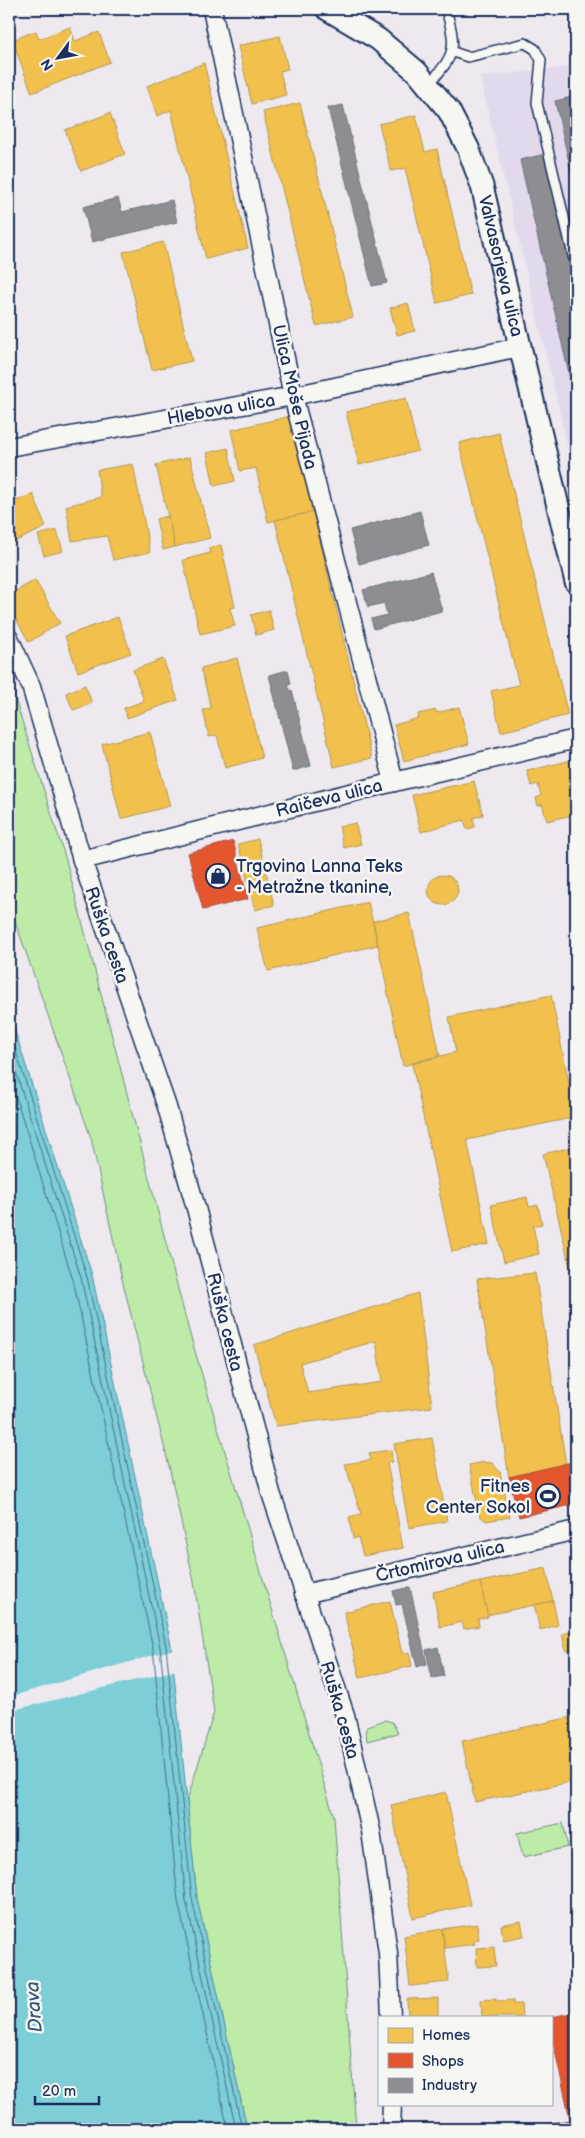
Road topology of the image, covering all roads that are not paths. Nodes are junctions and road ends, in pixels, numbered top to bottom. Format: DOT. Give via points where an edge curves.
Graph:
graph roads {
  1 [pos="212,9"];
  2 [pos="327,9"];
  3 [pos="446,9"];
  4 [pos="453,52"];
  5 [pos="428,85"];
  6 [pos="576,268"];
  7 [pos="519,347"];
  8 [pos="293,396"];
  9 [pos="9,447"];
  10 [pos="572,542"];
  11 [pos="576,582"];
  12 [pos="9,638"];
  13 [pos="576,739"];
  14 [pos="394,782"];
  15 [pos="82,860"];
  16 [pos="576,1530"];
  17 [pos="304,1594"];
  18 [pos="392,2016"];
  19 [pos="392,2106"];
  20 [pos="576,2125"];
  21 [pos="391,2129"];
  22 [pos="550,2129"];
  1 -- 8 [label="street, Ulica Moše Pijada"];
  2 -- 5 [label="street, Valvasorjeva ulica" via="378,39 416,70"];
  3 -- 4 [label="lane"];
  4 -- 5 [label="lane"];
  4 -- 6 [label="lane" via="468,58 525,43 535,48 541,60 537,103"];
  5 -- 7 [label="street, Valvasorjeva ulica" via="449,111 482,186"];
  7 -- 8 [label="street, Hlebova ulica"];
  7 -- 10 [label="street, Valvasorjeva ulica"];
  8 -- 9 [label="street, Hlebova ulica"];
  8 -- 14 [label="street, Ulica Moše Pijada"];
  10 -- 11 [label="street, Valvasorjeva ulica"];
  12 -- 15 [label="street, Ruška cesta" via="31,686"];
  13 -- 14 [label="street, Raičeva ulica"];
  14 -- 15 [label="street, Raičeva ulica"];
  15 -- 17 [label="street, Ruška cesta" via="167,1107 271,1493"];
  16 -- 17 [label="street, Črtomirova ulica"];
  17 -- 18 [label="street, Ruška cesta" via="345,1714 371,1831 388,1953"];
  19 -- 21 [label="street"];
  20 -- 22 [label="lane"];
}
